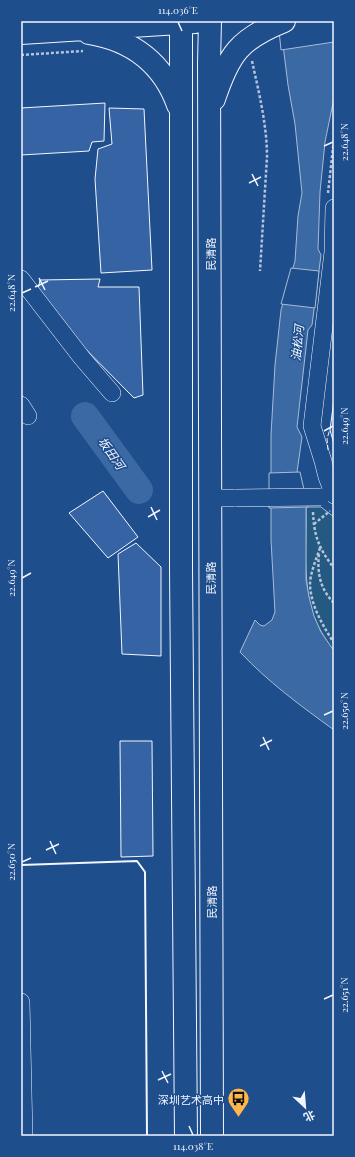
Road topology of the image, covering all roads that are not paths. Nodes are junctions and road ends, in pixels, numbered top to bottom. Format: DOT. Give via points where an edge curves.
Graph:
graph roads {
  1 [pos="214,21"];
  2 [pos="182,22"];
  3 [pos="277,24"];
  4 [pos="66,29"];
  5 [pos="21,33"];
  6 [pos="209,113"];
  7 [pos="181,116"];
  8 [pos="334,208"];
  9 [pos="21,279"];
  10 [pos="112,393"];
  11 [pos="210,498"];
  12 [pos="331,498"];
  13 [pos="21,1002"];
  14 [pos="24,1136"];
  15 [pos="186,1136"];
  16 [pos="212,1136"];
  1 -- 2 [label="main road"];
  1 -- 6 [label="main road, 民清路"];
  2 -- 4 [label="main road"];
  2 -- 7 [label="main road"];
  3 -- 6 [label="main road" via="250,38 237,50 222,74"];
  4 -- 5 [label="main road"];
  4 -- 7 [label="main road" via="111,38 143,55 169,83"];
  6 -- 11 [label="main road, 民清路"];
  7 -- 15 [label="main road" via="181,569"];
  8 -- 12 [label="lane" via="333,252 312,426"];
  9 -- 10 [label="lane"];
  11 -- 12 [label="lane, bridge"];
  11 -- 16 [label="main road, 民清路"];
  13 -- 14 [label="lane"];
}
